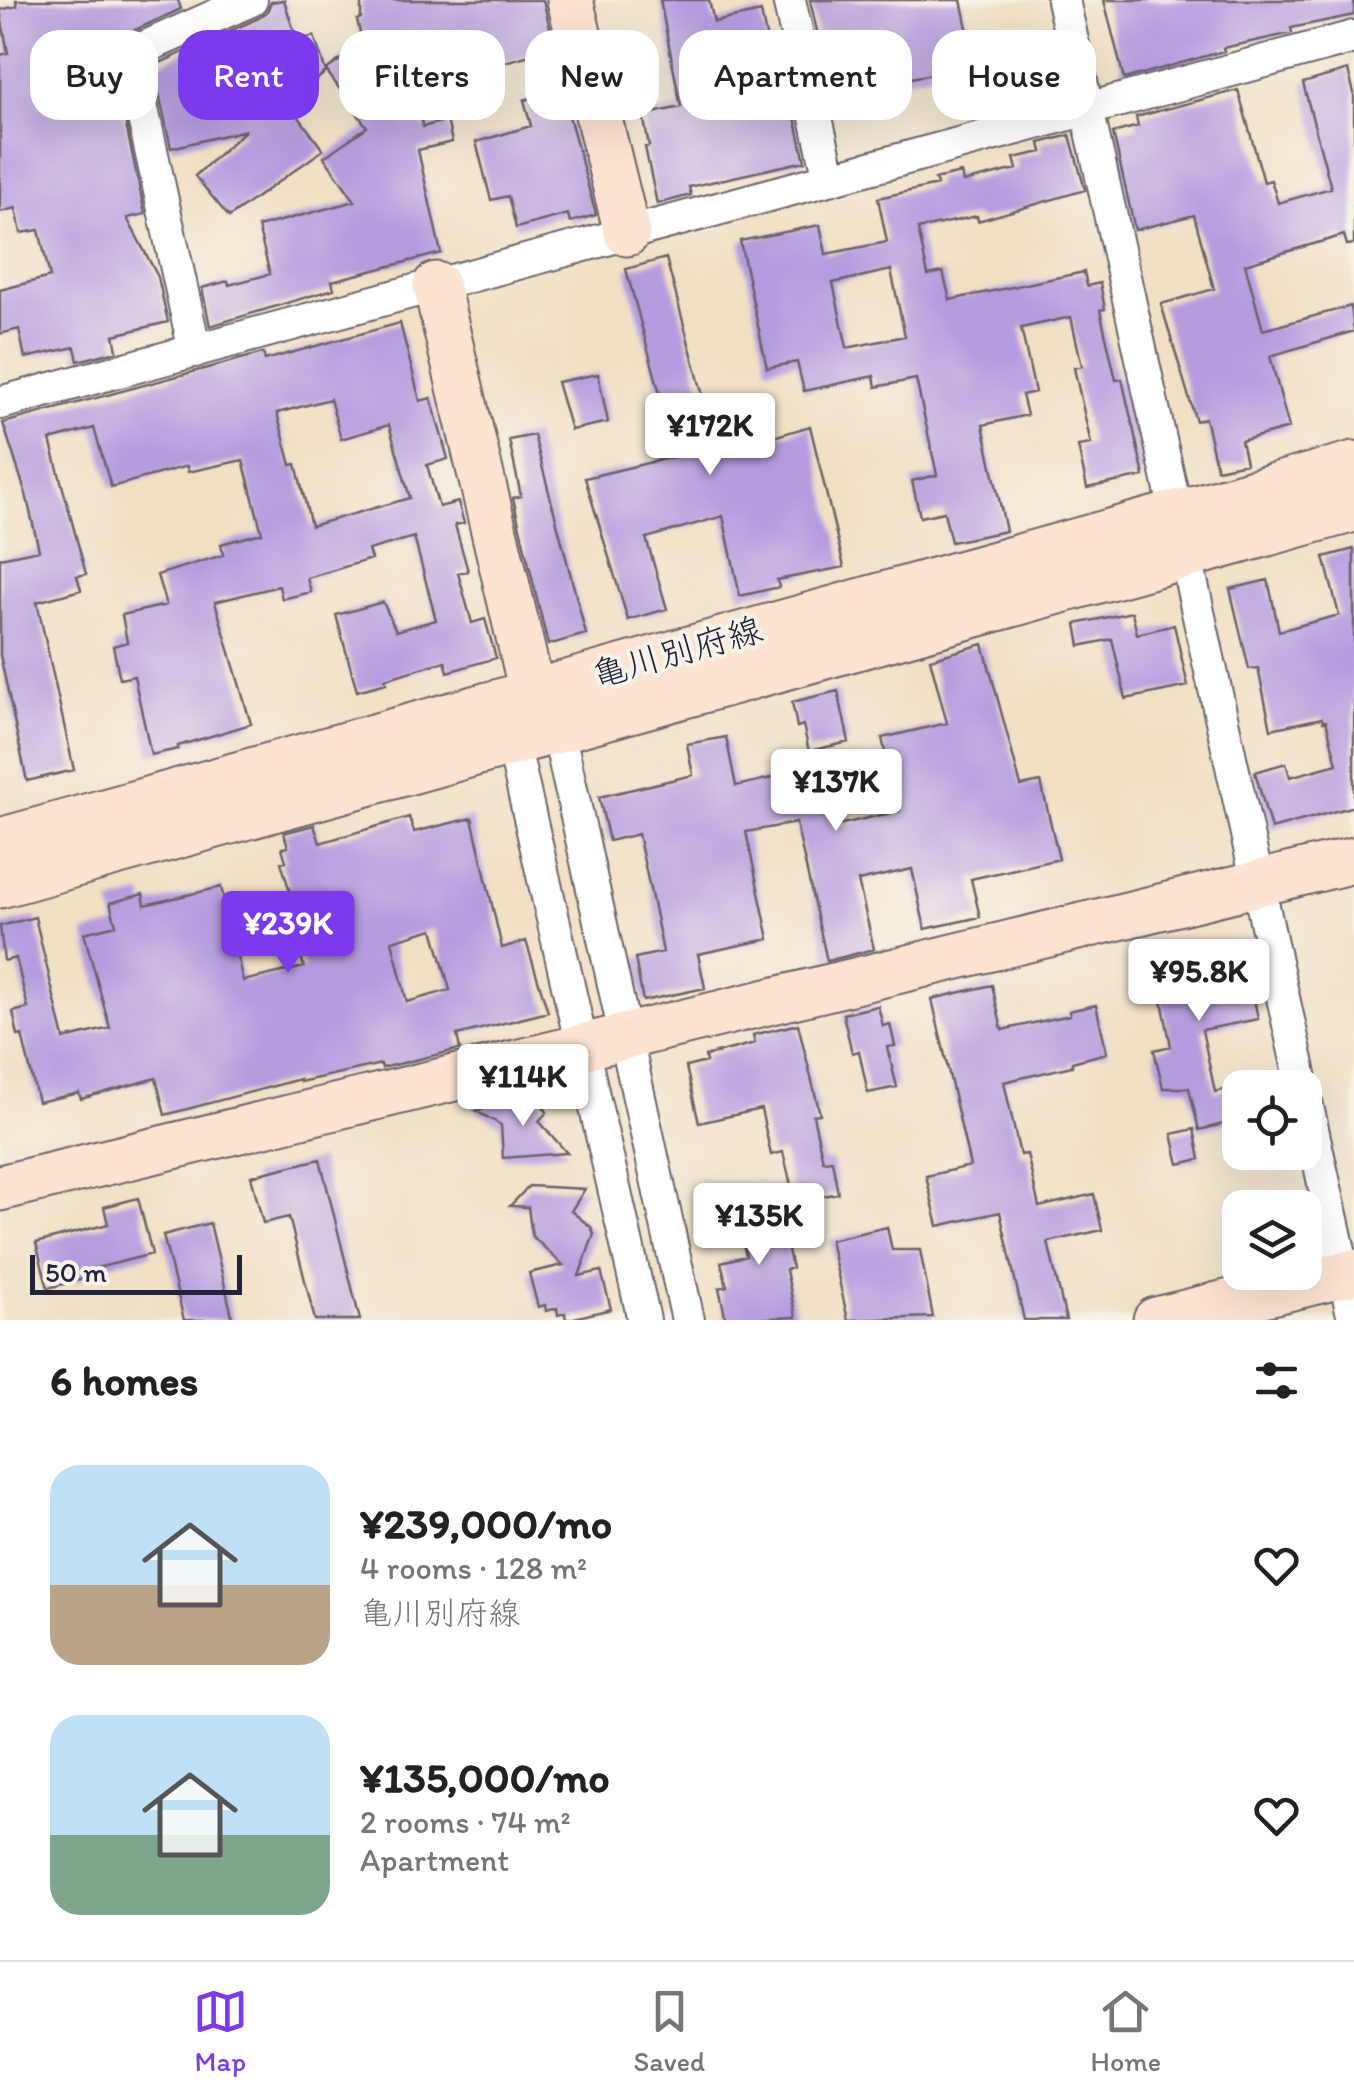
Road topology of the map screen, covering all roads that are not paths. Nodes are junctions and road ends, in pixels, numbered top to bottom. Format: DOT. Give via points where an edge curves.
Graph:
graph roads {
  1 [pos="251,0"];
  2 [pos="570,0"];
  3 [pos="789,0"];
  4 [pos="1063,0"];
  5 [pos="1070,30"];
  6 [pos="1354,37"];
  7 [pos="1096,107"];
  8 [pos="1046,120"];
  9 [pos="1089,120"];
  10 [pos="830,178"];
  11 [pos="626,234"];
  12 [pos="436,285"];
  13 [pos="195,350"];
  14 [pos="0,403"];
  15 [pos="1354,464"];
  16 [pos="1354,509"];
  17 [pos="1181,534"];
  18 [pos="532,692"];
  19 [pos="558,730"];
  20 [pos="513,742"];
  21 [pos="0,841"];
  22 [pos="1354,860"];
  23 [pos="1258,883"];
  24 [pos="0,885"];
  25 [pos="625,1036"];
  26 [pos="582,1047"];
  27 [pos="1299,1070"];
  28 [pos="1322,1164"];
  29 [pos="0,1188"];
  30 [pos="1349,1273"];
  31 [pos="1354,1319"];
  32 [pos="644,1320"];
  33 [pos="688,1320"];
  34 [pos="1156,1320"];
  1 -- 13 [label="street" via="130,54"];
  2 -- 11 [label="main road"];
  3 -- 10 [label="street"];
  4 -- 5 [label="street"];
  6 -- 7 [label="street"];
  8 -- 10 [label="street"];
  9 -- 17 [label="street"];
  10 -- 11 [label="street"];
  11 -- 12 [label="street"];
  12 -- 13 [label="street"];
  12 -- 18 [label="main road"];
  13 -- 14 [label="street"];
  15 -- 17 [label="main road, 亀川別府線"];
  16 -- 17 [label="main road, 亀川別府線"];
  17 -- 18 [label="main road, 亀川別府線"];
  17 -- 19 [label="main road, 亀川別府線"];
  17 -- 23 [label="street"];
  18 -- 19 [label="street"];
  18 -- 20 [label="street"];
  18 -- 21 [label="main road, 亀川別府線"];
  19 -- 20 [label="main road, 亀川別府線"];
  19 -- 25 [label="street"];
  20 -- 24 [label="main road, 亀川別府線"];
  20 -- 26 [label="street"];
  22 -- 23 [label="main road"];
  23 -- 25 [label="main road"];
  23 -- 27 [label="street"];
  25 -- 26 [label="main road"];
  25 -- 33 [label="street"];
  26 -- 29 [label="main road"];
  26 -- 32 [label="street"];
  28 -- 30 [label="street"];
  30 -- 31 [label="street"];
  30 -- 34 [label="main road"];
}
